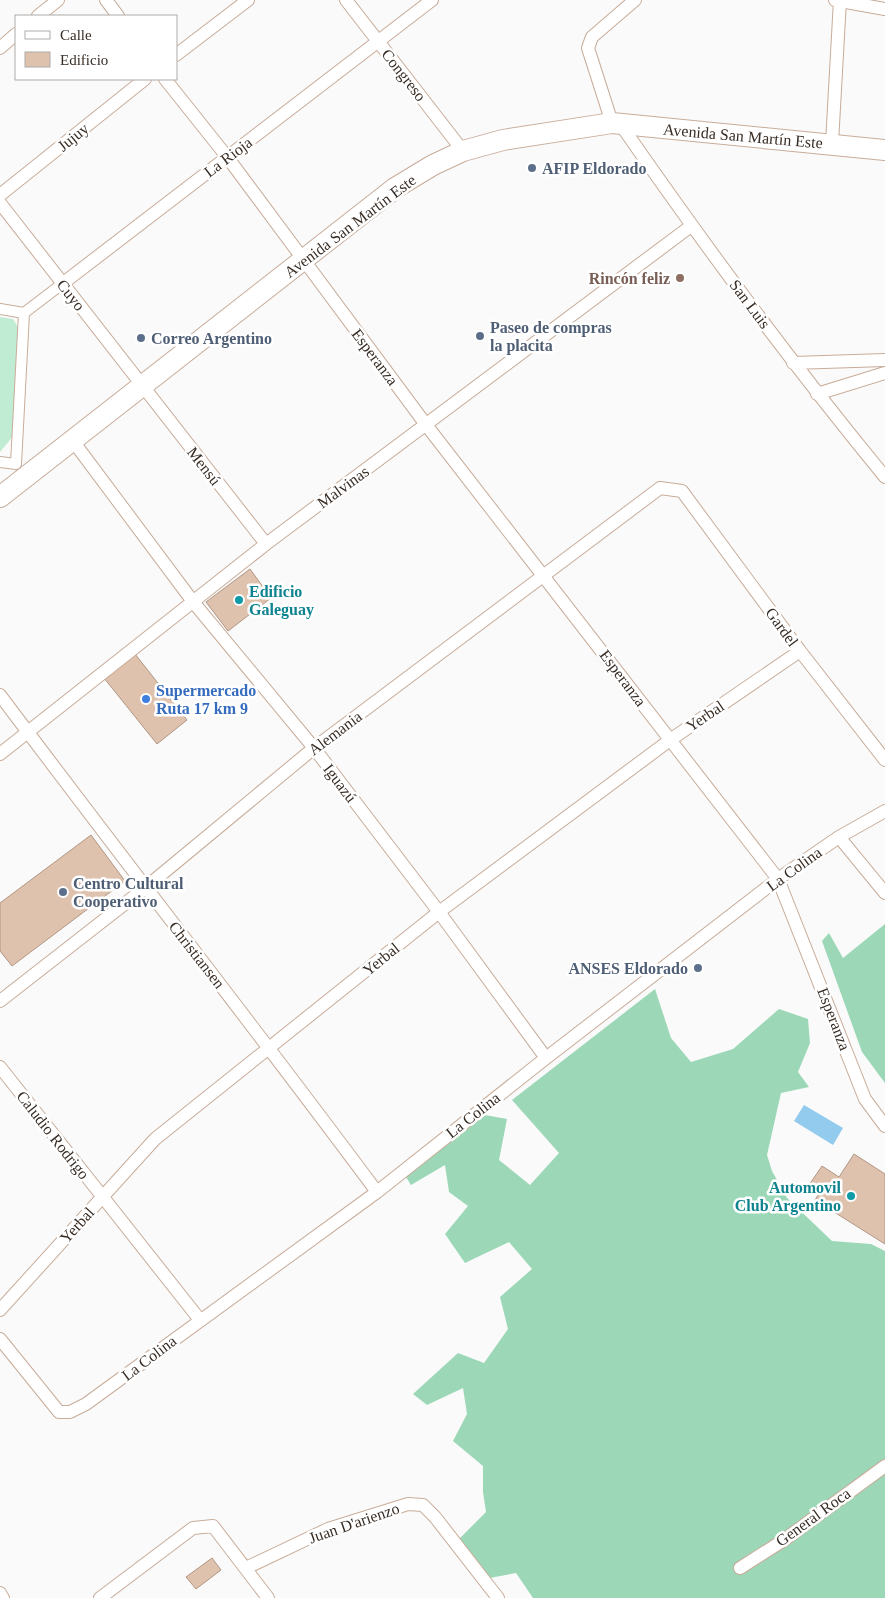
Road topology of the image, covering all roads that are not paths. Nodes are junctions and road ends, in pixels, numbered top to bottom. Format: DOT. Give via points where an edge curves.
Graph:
graph roads {
  1 [pos="58,0"];
  2 [pos="106,0"];
  3 [pos="248,0"];
  4 [pos="346,0"];
  5 [pos="432,0"];
  6 [pos="635,0"];
  7 [pos="835,0"];
  8 [pos="840,0"];
  9 [pos="885,9"];
  10 [pos="39,15"];
  11 [pos="117,15"];
  12 [pos="15,35"];
  13 [pos="378,42"];
  14 [pos="0,48"];
  15 [pos="178,53"];
  16 [pos="144,80"];
  17 [pos="166,80"];
  18 [pos="616,124"];
  19 [pos="832,143"];
  20 [pos="885,150"];
  21 [pos="463,151"];
  22 [pos="228,158"];
  23 [pos="0,195"];
  24 [pos="0,203"];
  25 [pos="691,226"];
  26 [pos="304,262"];
  27 [pos="62,284"];
  28 [pos="0,309"];
  29 [pos="24,313"];
  30 [pos="885,360"];
  31 [pos="793,362"];
  32 [pos="885,373"];
  33 [pos="142,387"];
  34 [pos="817,394"];
  35 [pos="427,426"];
  36 [pos="73,441"];
  37 [pos="0,462"];
  38 [pos="21,471"];
  39 [pos="885,477"];
  40 [pos="682,491"];
  41 [pos="0,497"];
  42 [pos="266,544"];
  43 [pos="545,576"];
  44 [pos="194,602"];
  45 [pos="800,651"];
  46 [pos="0,695"];
  47 [pos="27,731"];
  48 [pos="670,740"];
  49 [pos="314,748"];
  50 [pos="0,754"];
  51 [pos="885,760"];
  52 [pos="885,811"];
  53 [pos="839,836"];
  54 [pos="778,879"];
  55 [pos="145,888"];
  56 [pos="885,894"];
  57 [pos="439,912"];
  58 [pos="0,1001"];
  59 [pos="270,1048"];
  60 [pos="546,1058"];
  61 [pos="0,1067"];
  62 [pos="885,1126"];
  63 [pos="377,1192"];
  64 [pos="102,1197"];
  65 [pos="0,1310"];
  66 [pos="200,1320"];
  67 [pos="0,1339"];
  68 [pos="885,1466"];
  69 [pos="246,1568"];
  70 [pos="740,1568"];
  71 [pos="0,1594"];
  72 [pos="4,1598"];
  73 [pos="100,1598"];
  74 [pos="268,1598"];
  75 [pos="498,1598"];
  1 -- 10 [label="street"];
  2 -- 11 [label="street"];
  3 -- 15 [label="street"];
  4 -- 13 [label="street, Congreso"];
  5 -- 13 [label="street, La Rioja"];
  6 -- 18 [label="street, San Luis" via="592,38 588,48"];
  7 -- 8 [label="street"];
  8 -- 9 [label="street"];
  8 -- 19 [label="street"];
  12 -- 14 [label="street"];
  13 -- 21 [label="street, Congreso"];
  13 -- 22 [label="street, La Rioja"];
  16 -- 23 [label="street, Jujuy"];
  17 -- 22 [label="street, Esperanza"];
  18 -- 19 [label="main road, Avenida San Martín Este"];
  18 -- 21 [label="main road, Avenida San Martín Este" via="503,140"];
  18 -- 25 [label="street, San Luis"];
  19 -- 20 [label="main road, Avenida San Martín Este"];
  21 -- 26 [label="main road, Avenida San Martín Este" via="395,188"];
  22 -- 26 [label="street, Esperanza"];
  22 -- 27 [label="street, La Rioja"];
  24 -- 27 [label="street, Cuyo"];
  25 -- 31 [label="street, San Luis"];
  25 -- 35 [label="street, Malvinas"];
  26 -- 33 [label="main road, Avenida San Martín Este"];
  26 -- 35 [label="street, Esperanza"];
  27 -- 29 [label="street, La Rioja"];
  27 -- 33 [label="street, Cuyo"];
  28 -- 29 [label="street"];
  29 -- 38 [label="street"];
  30 -- 31 [label="street"];
  31 -- 34 [label="street, San Luis"];
  32 -- 34 [label="street"];
  33 -- 36 [label="main road, Avenida San Martín Este"];
  33 -- 42 [label="street, Mensú"];
  34 -- 39 [label="street, San Luis"];
  35 -- 42 [label="street, Malvinas"];
  35 -- 43 [label="street, Esperanza"];
  36 -- 38 [label="main road, Avenida San Martín Este"];
  36 -- 44 [label="street, Iguazú"];
  37 -- 38 [label="street"];
  38 -- 41 [label="main road, Avenida San Martín Este"];
  40 -- 43 [label="street, Alemania" via="660,488"];
  40 -- 45 [label="street, Gardel"];
  42 -- 44 [label="street, Malvinas"];
  43 -- 48 [label="street, Esperanza"];
  43 -- 49 [label="street, Alemania"];
  44 -- 47 [label="street, Malvinas"];
  44 -- 49 [label="street, Iguazú"];
  45 -- 48 [label="street, Yerbal"];
  45 -- 51 [label="street, Gardel"];
  46 -- 47 [label="street, Christiansen"];
  47 -- 50 [label="street, Malvinas"];
  47 -- 55 [label="street, Christiansen"];
  48 -- 54 [label="street, Esperanza"];
  48 -- 57 [label="street, Yerbal"];
  49 -- 55 [label="street, Alemania"];
  49 -- 57 [label="street, Iguazú"];
  52 -- 53 [label="street, La Colina"];
  53 -- 54 [label="street, La Colina"];
  53 -- 56 [label="street"];
  54 -- 60 [label="street, La Colina"];
  54 -- 62 [label="street, Esperanza" via="865,1099"];
  55 -- 58 [label="street, Alemania"];
  55 -- 59 [label="street, Christiansen"];
  57 -- 59 [label="street, Yerbal"];
  57 -- 60 [label="street, Iguazú"];
  59 -- 63 [label="street, Christiansen"];
  59 -- 64 [label="street, Yerbal" via="155,1139"];
  60 -- 63 [label="street, La Colina"];
  61 -- 64 [label="street, Caludio Rodrigo"];
  63 -- 66 [label="street, La Colina"];
  64 -- 65 [label="street, Yerbal"];
  64 -- 66 [label="street, Caludio Rodrigo"];
  66 -- 67 [label="street, La Colina" via="86,1404 70,1412 59,1412"];
  68 -- 70 [label="street, General Roca"];
  69 -- 73 [label="street" via="213,1526 193,1528"];
  69 -- 74 [label="street"];
  69 -- 75 [label="street, Juan D'arienzo" via="328,1529 408,1504 423,1505"];
  71 -- 72 [label="street"];
}
